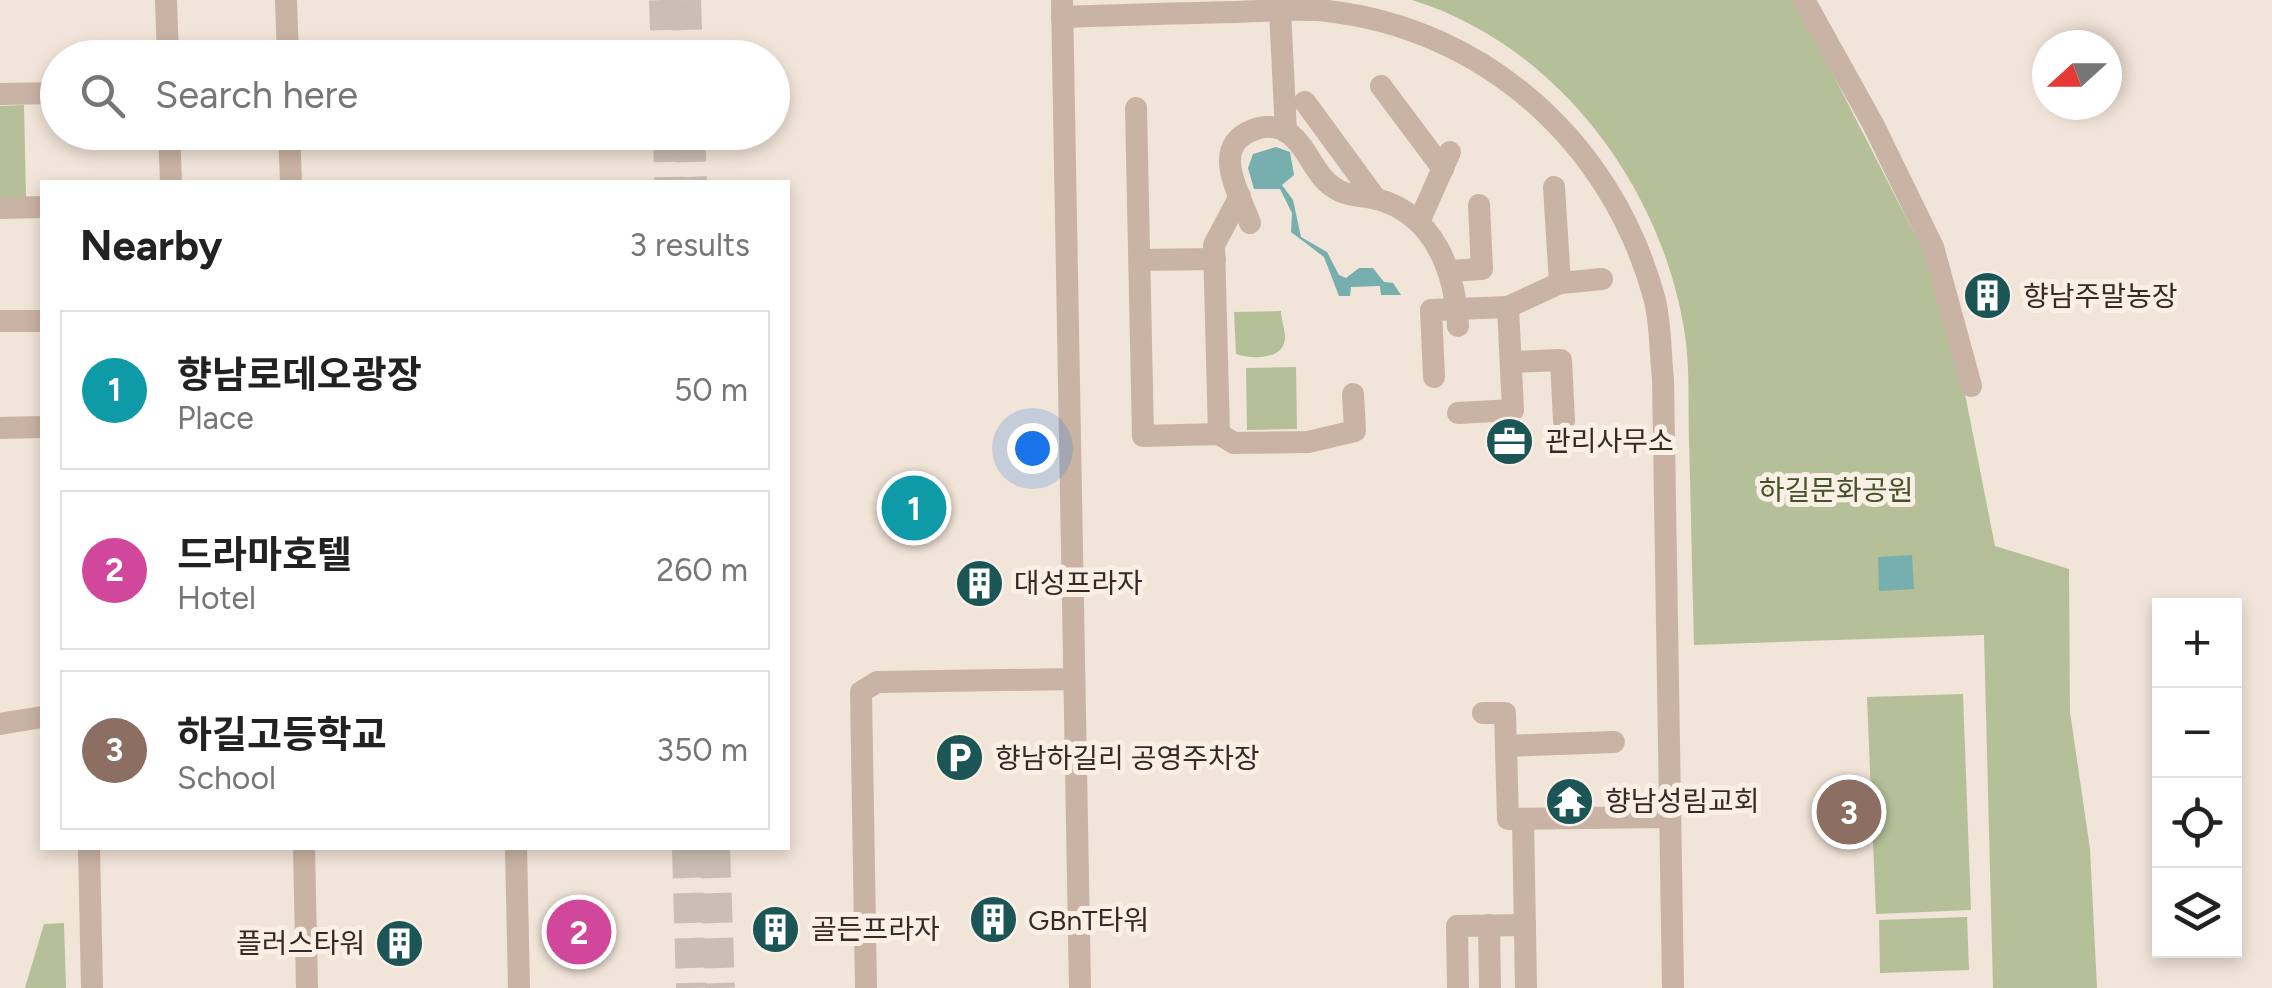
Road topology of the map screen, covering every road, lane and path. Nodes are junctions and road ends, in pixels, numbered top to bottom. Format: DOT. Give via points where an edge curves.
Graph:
graph roads {
  1 [pos="166,0"];
  2 [pos="286,0"];
  3 [pos="1804,0"];
  4 [pos="1062,8"];
  5 [pos="1280,10"];
  6 [pos="167,40"];
  7 [pos="287,40"];
  8 [pos="1381,86"];
  9 [pos="40,93"];
  10 [pos="0,94"];
  11 [pos="1304,102"];
  12 [pos="1136,108"];
  13 [pos="1286,132"];
  14 [pos="170,150"];
  15 [pos="290,150"];
  16 [pos="171,180"];
  17 [pos="290,180"];
  18 [pos="1554,187"];
  19 [pos="1240,196"];
  20 [pos="1376,199"];
  21 [pos="1479,205"];
  22 [pos="40,207"];
  23 [pos="0,208"];
  24 [pos="1419,222"];
  25 [pos="1250,223"];
  26 [pos="1214,259"];
  27 [pos="1140,260"];
  28 [pos="1449,271"];
  29 [pos="1602,279"];
  30 [pos="1560,284"];
  31 [pos="1508,308"];
  32 [pos="1458,318"];
  33 [pos="40,320"];
  34 [pos="0,321"];
  35 [pos="1511,362"];
  36 [pos="1434,378"];
  37 [pos="1972,386"];
  38 [pos="1352,394"];
  39 [pos="1458,413"];
  40 [pos="1564,421"];
  41 [pos="40,427"];
  42 [pos="0,428"];
  43 [pos="1219,434"];
  44 [pos="1074,679"];
  45 [pos="1483,714"];
  46 [pos="40,717"];
  47 [pos="0,724"];
  48 [pos="1614,742"];
  49 [pos="1506,746"];
  50 [pos="1668,817"];
  51 [pos="1523,819"];
  52 [pos="89,850"];
  53 [pos="304,850"];
  54 [pos="516,850"];
  55 [pos="1489,925"];
  56 [pos="1525,925"];
  57 [pos="92,988"];
  58 [pos="307,988"];
  59 [pos="520,988"];
  60 [pos="866,988"];
  61 [pos="1080,988"];
  62 [pos="1458,988"];
  63 [pos="1490,988"];
  64 [pos="1526,988"];
  65 [pos="1673,988"];
  1 -- 6 [label="street"];
  2 -- 7 [label="street"];
  3 -- 37 [label="street" via="1933,248"];
  4 -- 5 [label="street"];
  4 -- 44 [label="street"];
  5 -- 13 [label="street"];
  5 -- 50 [label="street" via="1381,20 1478,58 1542,108 1579,147 1618,205 1654,298 1663,379"];
  8 -- 24 [label="street" via="1446,160"];
  9 -- 10 [label="street"];
  11 -- 20 [label="street"];
  12 -- 27 [label="street"];
  13 -- 19 [label="street" via="1255,128 1235,144 1229,168"];
  13 -- 20 [label="street" via="1331,186"];
  14 -- 16 [label="street"];
  15 -- 17 [label="street"];
  18 -- 30 [label="street"];
  19 -- 25 [label="street"];
  19 -- 26 [label="street" via="1218,233"];
  20 -- 24 [label="street"];
  21 -- 28 [label="street" via="1482,269"];
  22 -- 23 [label="street"];
  24 -- 28 [label="street"];
  26 -- 27 [label="street"];
  26 -- 43 [label="street"];
  27 -- 43 [label="street" via="1144,436"];
  28 -- 32 [label="street"];
  29 -- 30 [label="street"];
  30 -- 31 [label="street"];
  31 -- 32 [label="street"];
  31 -- 35 [label="street"];
  32 -- 36 [label="street" via="1431,310"];
  33 -- 34 [label="street"];
  35 -- 39 [label="street" via="1513,410"];
  35 -- 40 [label="street" via="1567,360"];
  38 -- 43 [label="street" via="1355,432 1308,442 1234,443"];
  41 -- 42 [label="street"];
  44 -- 60 [label="street" via="877,682 860,692"];
  44 -- 61 [label="street"];
  45 -- 49 [label="street" via="1505,713"];
  46 -- 47 [label="street"];
  48 -- 49 [label="street"];
  49 -- 51 [label="street" via="1508,819"];
  50 -- 51 [label="street"];
  50 -- 65 [label="street"];
  51 -- 56 [label="street"];
  52 -- 57 [label="street"];
  53 -- 58 [label="street"];
  54 -- 59 [label="street"];
  55 -- 56 [label="street"];
  55 -- 62 [label="street" via="1457,926"];
  55 -- 63 [label="street"];
  56 -- 64 [label="street"];
}
